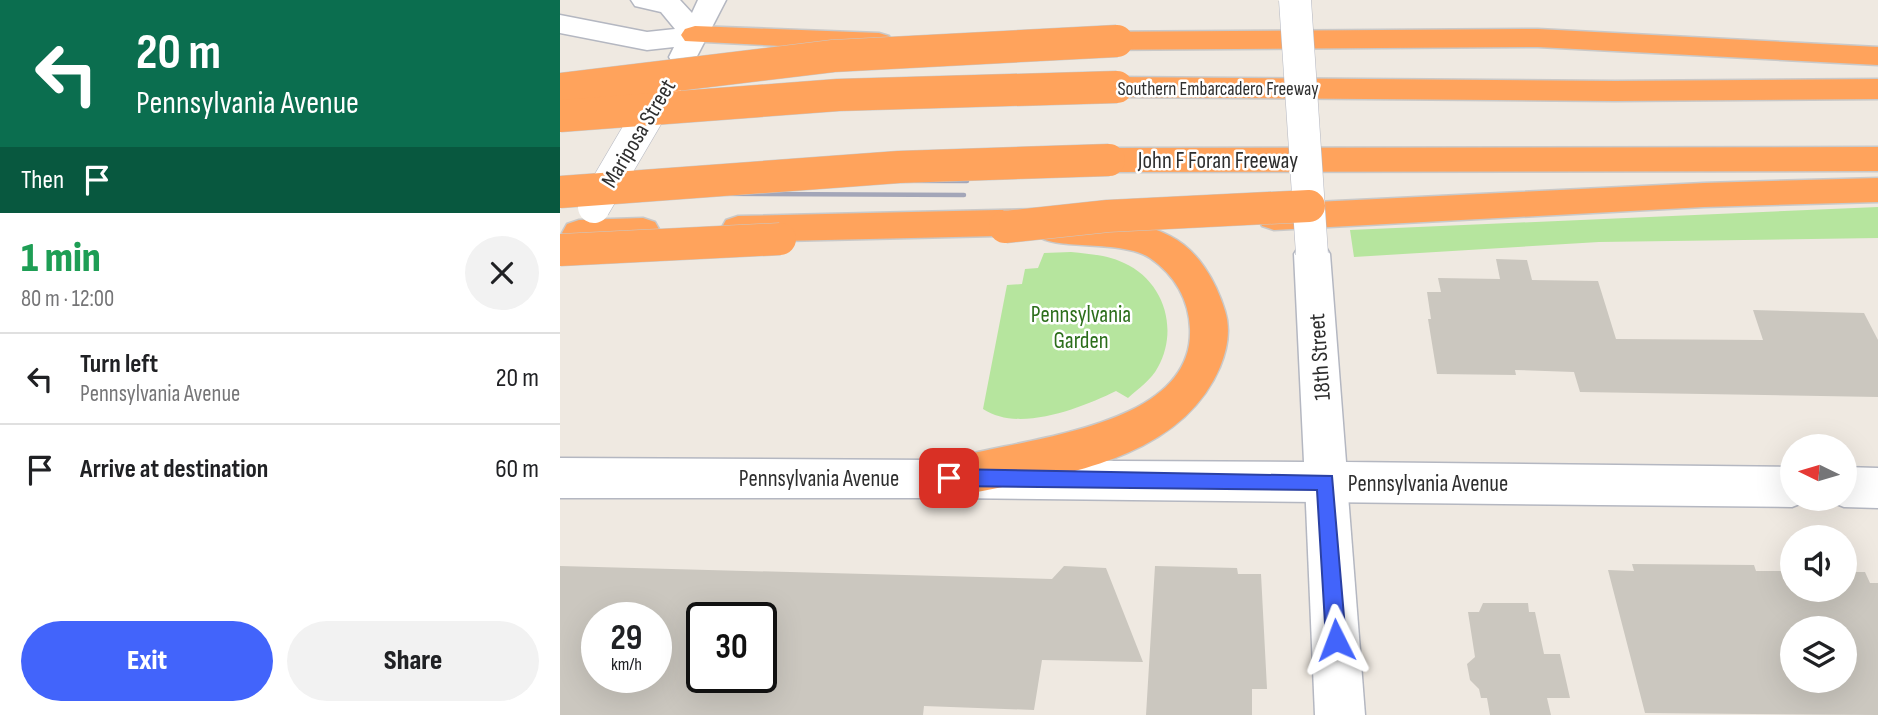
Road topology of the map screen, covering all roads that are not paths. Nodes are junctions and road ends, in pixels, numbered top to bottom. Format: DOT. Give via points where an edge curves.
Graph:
graph roads {
  1 [pos="645,0"];
  2 [pos="712,0"];
  3 [pos="1295,0"];
  4 [pos="560,24"];
  5 [pos="695,35"];
  6 [pos="1298,40"];
  7 [pos="1878,55"];
  8 [pos="560,89"];
  9 [pos="1878,89"];
  10 [pos="560,116"];
  11 [pos="1878,159"];
  12 [pos="1878,190"];
  13 [pos="560,192"];
  14 [pos="1309,206"];
  15 [pos="1005,227"];
  16 [pos="578,230"];
  17 [pos="560,265"];
  18 [pos="560,478"];
  19 [pos="949,478"];
  20 [pos="1326,482"];
  21 [pos="1780,486"];
  22 [pos="1857,487"];
  23 [pos="1878,488"];
  24 [pos="1340,715"];
  1 -- 5 [label="main road" via="671,6"];
  2 -- 5 [label="main road, Mariposa Street"];
  3 -- 6 [label="main road, 18th Street, bridge"];
  4 -- 5 [label="main road" via="647,41"];
  5 -- 7 [label="highway" via="841,41 1538,38"];
  5 -- 16 [label="main road, Mariposa Street, bridge"];
  6 -- 8 [label="highway, bridge" via="959,47 724,67"];
  6 -- 14 [label="main road, 18th Street, bridge"];
  9 -- 10 [label="highway, Southern Embarcadero Freeway, bridge" via="1117,87 898,91"];
  11 -- 13 [label="highway, John F Foran Freeway, bridge" via="1109,160 885,167"];
  12 -- 16 [label="highway" via="1358,215"];
  14 -- 15 [label="highway, bridge" via="1108,216"];
  14 -- 20 [label="main road, 18th Street, bridge"];
  15 -- 16 [label="highway, bridge"];
  15 -- 19 [label="highway, bridge" via="1105,233 1157,245 1185,268 1203,294 1211,326 1204,364 1185,395 1115,438"];
  16 -- 17 [label="main road, Mariposa Street"];
  18 -- 19 [label="main road, Pennsylvania Avenue"];
  19 -- 20 [label="main road, Pennsylvania Avenue"];
  20 -- 21 [label="main road, Pennsylvania Avenue"];
  20 -- 24 [label="main road, 18th Street"];
  22 -- 23 [label="main road"];
}
